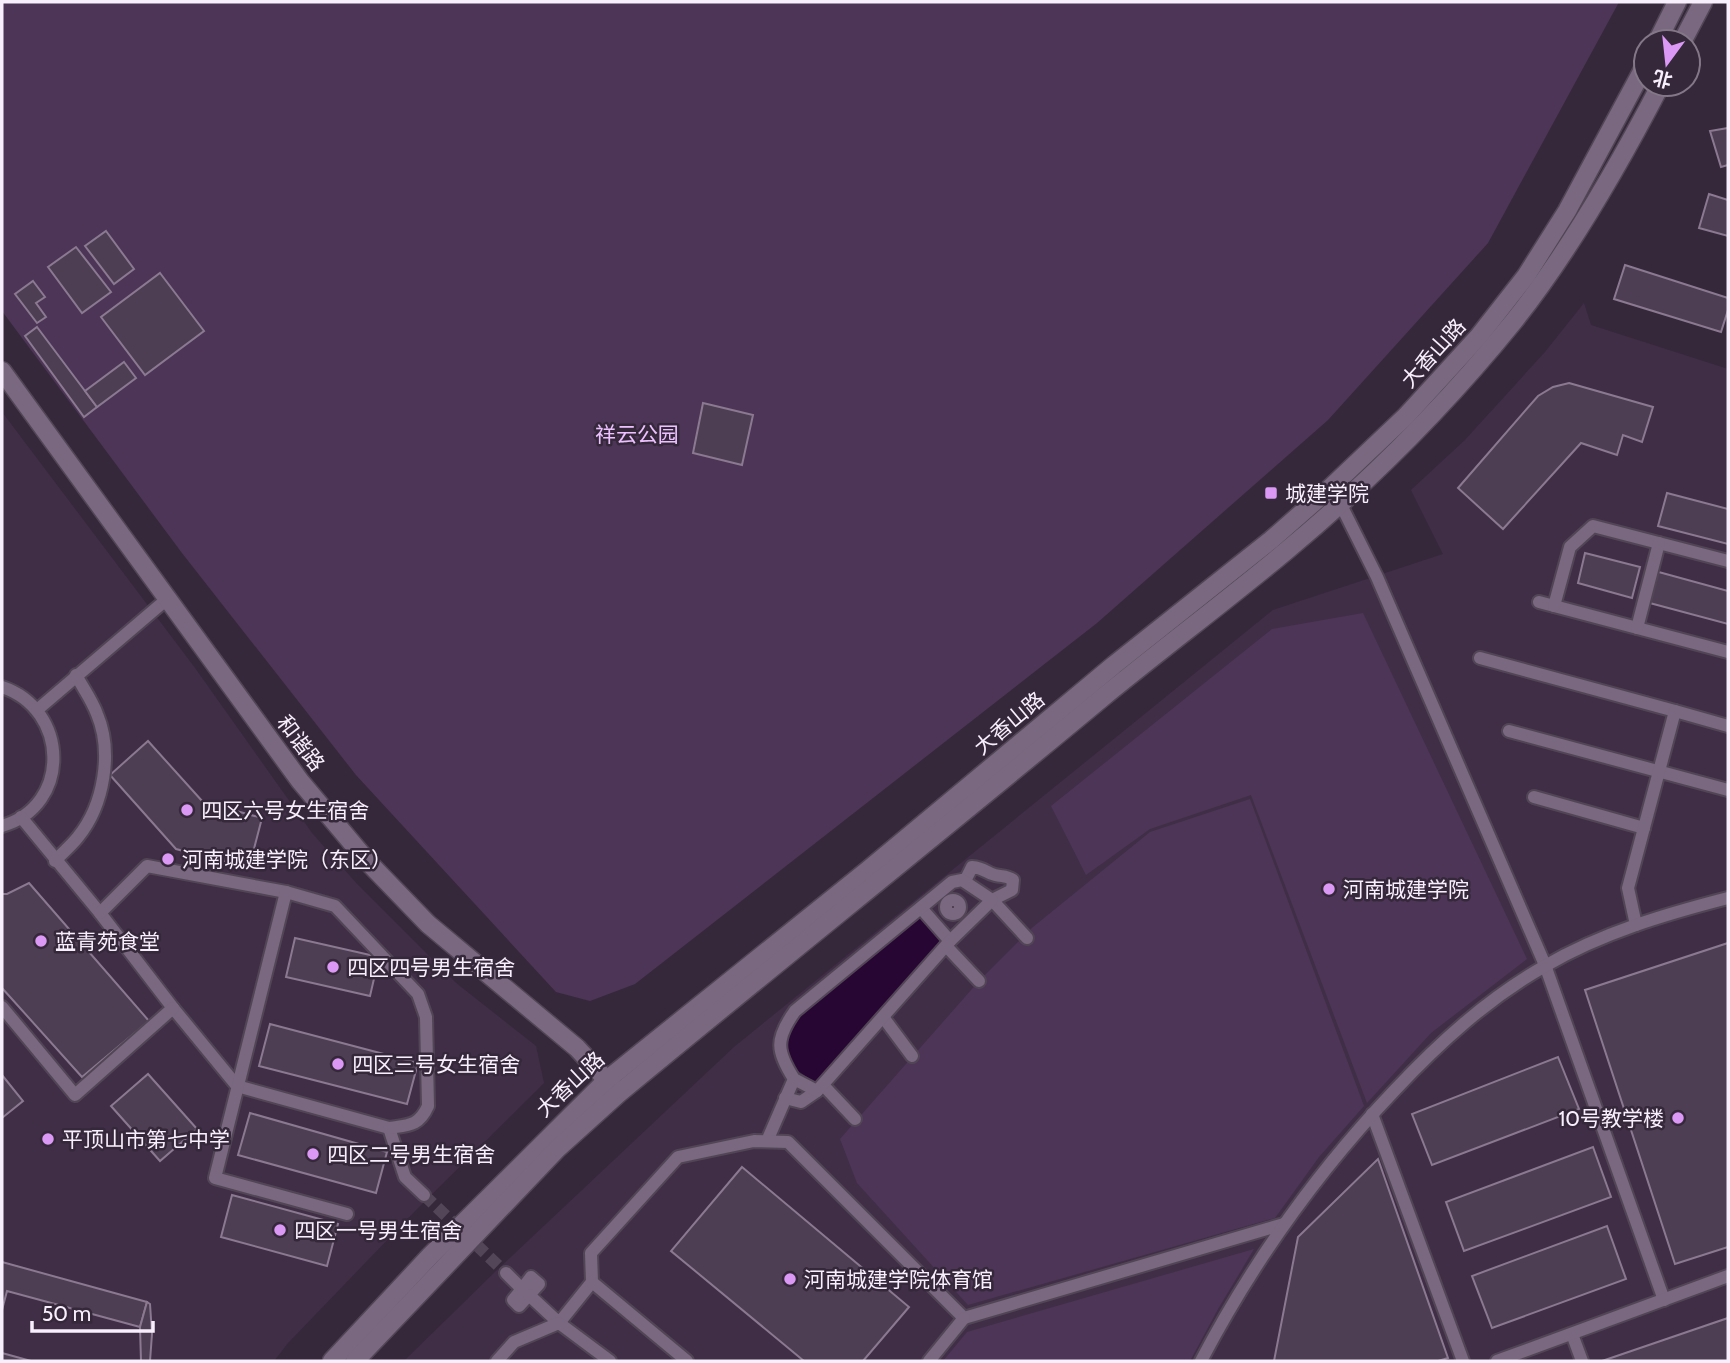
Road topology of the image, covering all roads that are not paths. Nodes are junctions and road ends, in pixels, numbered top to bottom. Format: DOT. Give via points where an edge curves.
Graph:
graph roads {
  1 [pos="1677,2"];
  2 [pos="1703,2"];
  3 [pos="1664,28"];
  4 [pos="1689,28"];
  5 [pos="1632,90"];
  6 [pos="1654,98"];
  7 [pos="2,371"];
  8 [pos="1334,496"];
  9 [pos="1658,543"];
  10 [pos="1728,561"];
  11 [pos="167,599"];
  12 [pos="1539,602"];
  13 [pos="1554,606"];
  14 [pos="1637,628"];
  15 [pos="1728,652"];
  16 [pos="1480,658"];
  17 [pos="76,675"];
  18 [pos="2,687"];
  19 [pos="37,710"];
  20 [pos="1675,711"];
  21 [pos="1728,726"];
  22 [pos="1509,731"];
  23 [pos="1659,772"];
  24 [pos="1728,790"];
  25 [pos="1534,797"];
  26 [pos="21,817"];
  27 [pos="2,826"];
  28 [pos="1644,828"];
  29 [pos="55,861"];
  30 [pos="970,884"];
  31 [pos="286,891"];
  32 [pos="1728,898"];
  33 [pos="992,900"];
  34 [pos="951,904"];
  35 [pos="921,908"];
  36 [pos="100,913"];
  37 [pos="936,924"];
  38 [pos="968,924"];
  39 [pos="1636,925"];
  40 [pos="1027,938"];
  41 [pos="948,943"];
  42 [pos="1545,965"];
  43 [pos="979,981"];
  44 [pos="2,1007"];
  45 [pos="173,1008"];
  46 [pos="883,1017"];
  47 [pos="912,1056"];
  48 [pos="608,1079"];
  49 [pos="794,1079"];
  50 [pos="237,1086"];
  51 [pos="820,1088"];
  52 [pos="618,1094"];
  53 [pos="785,1098"];
  54 [pos="1372,1114"];
  55 [pos="855,1119"];
  56 [pos="389,1128"];
  57 [pos="767,1141"];
  58 [pos="424,1195"];
  59 [pos="347,1214"];
  60 [pos="1284,1224"];
  61 [pos="506,1273"];
  62 [pos="1728,1276"];
  63 [pos="592,1282"];
  64 [pos="1664,1300"];
  65 [pos="964,1318"];
  66 [pos="559,1323"];
  67 [pos="1572,1334"];
  68 [pos="332,1361"];
  69 [pos="355,1361"];
  70 [pos="498,1361"];
  71 [pos="610,1361"];
  72 [pos="687,1361"];
  73 [pos="929,1361"];
  74 [pos="1200,1361"];
  75 [pos="1463,1361"];
  76 [pos="1497,1361"];
  77 [pos="1582,1361"];
  1 -- 3 [label="main road"];
  2 -- 4 [label="main road"];
  5 -- 8 [label="main road, 大香山路" via="1526,276 1479,336"];
  6 -- 8 [label="main road, 大香山路" via="1569,243 1515,319 1426,420"];
  7 -- 11 [label="main road, 和谐路"];
  8 -- 42 [label="street" via="1377,577"];
  8 -- 48 [label="main road, 大香山路" via="1114,665"];
  8 -- 52 [label="main road, 大香山路" via="1288,550"];
  9 -- 10 [label="street"];
  9 -- 13 [label="street" via="1593,526 1570,547"];
  9 -- 14 [label="street"];
  11 -- 17 [label="street"];
  11 -- 48 [label="main road, 和谐路" via="300,780 368,862 428,924"];
  12 -- 13 [label="street"];
  13 -- 14 [label="street"];
  14 -- 15 [label="street"];
  16 -- 20 [label="street"];
  17 -- 19 [label="street"];
  17 -- 29 [label="street" via="97,713 105,740 105,766 90,818"];
  18 -- 19 [label="street"];
  19 -- 26 [label="street" via="51,737 53,768 43,796"];
  20 -- 21 [label="street"];
  20 -- 23 [label="street"];
  22 -- 23 [label="street"];
  23 -- 24 [label="street"];
  23 -- 28 [label="street"];
  25 -- 28 [label="street"];
  26 -- 27 [label="street"];
  26 -- 29 [label="street"];
  28 -- 39 [label="street" via="1629,888"];
  29 -- 36 [label="street"];
  30 -- 33 [label="street"];
  30 -- 33 [label="street" via="972,867 1013,880 1012,890"];
  30 -- 34 [label="street"];
  30 -- 34 [label="street" via="952,882"];
  31 -- 36 [label="street" via="147,866"];
  31 -- 50 [label="street"];
  31 -- 56 [label="street" via="335,906 418,994 426,1017 428,1106 423,1118 413,1124"];
  32 -- 39 [label="street"];
  33 -- 38 [label="street"];
  33 -- 40 [label="street"];
  34 -- 35 [label="street"];
  34 -- 37 [label="street"];
  34 -- 38 [label="street"];
  35 -- 37 [label="street"];
  35 -- 49 [label="street" via="795,1011 780,1043 781,1060"];
  36 -- 45 [label="street"];
  37 -- 41 [label="street"];
  38 -- 41 [label="street"];
  39 -- 42 [label="street"];
  41 -- 43 [label="street"];
  41 -- 46 [label="street"];
  42 -- 54 [label="street" via="1445,1039"];
  42 -- 64 [label="street"];
  44 -- 45 [label="street" via="75,1095"];
  45 -- 50 [label="street"];
  46 -- 47 [label="street"];
  46 -- 51 [label="street"];
  48 -- 52 [label="main road, 和谐路"];
  48 -- 68 [label="main road, 大香山路"];
  49 -- 51 [label="street"];
  49 -- 53 [label="street"];
  50 -- 56 [label="street"];
  50 -- 59 [label="street" via="215,1178"];
  51 -- 53 [label="street" via="801,1102"];
  51 -- 55 [label="street"];
  52 -- 69 [label="main road, 大香山路" via="556,1149"];
  53 -- 57 [label="street"];
  54 -- 60 [label="street"];
  54 -- 75 [label="street"];
  56 -- 58 [label="street" via="405,1177"];
  57 -- 63 [label="street" via="678,1157 591,1253"];
  57 -- 65 [label="street" via="788,1142"];
  60 -- 65 [label="street"];
  60 -- 74 [label="street"];
  61 -- 66 [label="street"];
  62 -- 64 [label="street"];
  63 -- 66 [label="street"];
  63 -- 72 [label="street"];
  64 -- 67 [label="street"];
  65 -- 73 [label="street"];
  66 -- 70 [label="street" via="514,1342"];
  66 -- 71 [label="street"];
  67 -- 76 [label="street"];
  67 -- 77 [label="street"];
}
